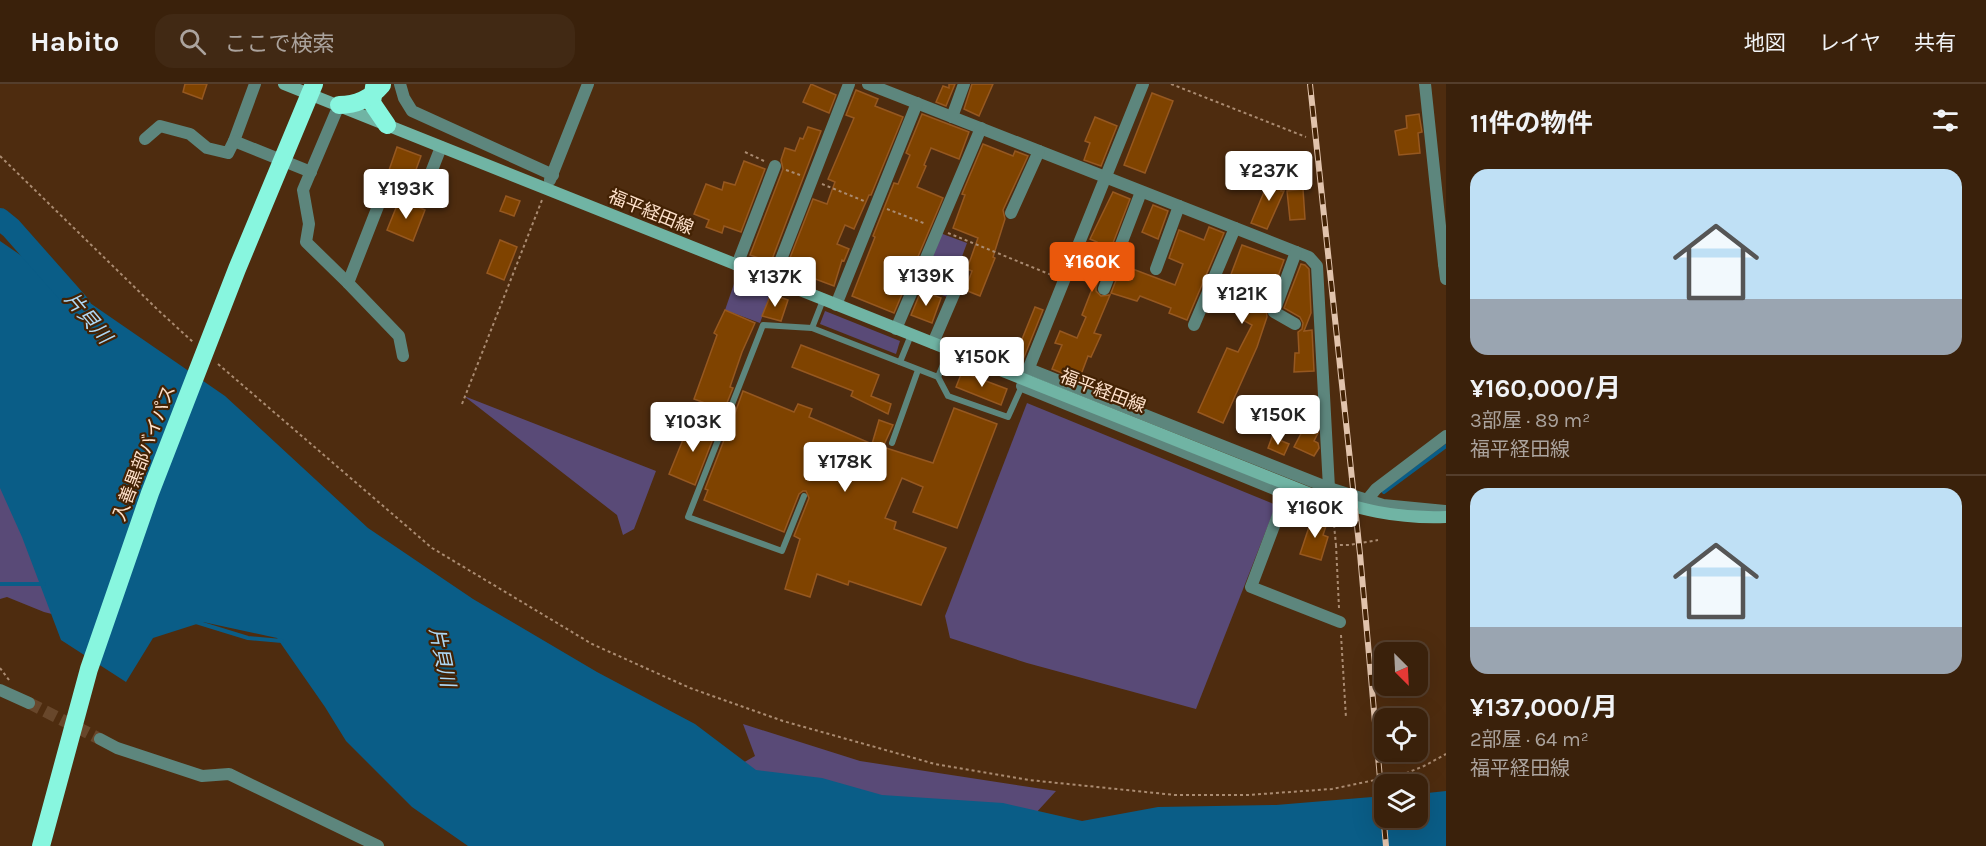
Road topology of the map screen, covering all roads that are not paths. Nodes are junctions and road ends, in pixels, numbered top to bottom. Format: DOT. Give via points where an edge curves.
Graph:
graph roads {
  1 [pos="255,84"];
  2 [pos="284,84"];
  3 [pos="302,84"];
  4 [pos="314,84"];
  5 [pos="588,84"];
  6 [pos="849,84"];
  7 [pos="868,84"];
  8 [pos="964,84"];
  9 [pos="1143,84"];
  10 [pos="1425,84"];
  11 [pos="373,98"];
  12 [pos="917,103"];
  13 [pos="952,117"];
  14 [pos="981,128"];
  15 [pos="145,139"];
  16 [pos="234,141"];
  17 [pos="441,147"];
  18 [pos="1039,151"];
  19 [pos="775,166"];
  20 [pos="311,172"];
  21 [pos="553,175"];
  22 [pos="1106,177"];
  23 [pos="519,178"];
  24 [pos="546,189"];
  25 [pos="1141,192"];
  26 [pos="1179,206"];
  27 [pos="1011,213"];
  28 [pos="1235,228"];
  29 [pos="1296,252"];
  30 [pos="1445,264"];
  31 [pos="737,265"];
  32 [pos="1156,269"];
  33 [pos="1446,279"];
  34 [pos="773,280"];
  35 [pos="348,283"];
  36 [pos="957,288"];
  37 [pos="1104,289"];
  38 [pos="823,300"];
  39 [pos="836,305"];
  40 [pos="1295,324"];
  41 [pos="1194,325"];
  42 [pos="812,328"];
  43 [pos="896,328"];
  44 [pos="912,335"];
  45 [pos="933,344"];
  46 [pos="949,350"];
  47 [pos="403,356"];
  48 [pos="900,362"];
  49 [pos="918,370"];
  50 [pos="938,377"];
  51 [pos="1025,378"];
  52 [pos="1446,436"];
  53 [pos="892,443"];
  54 [pos="1329,488"];
  55 [pos="1286,494"];
  56 [pos="804,496"];
  57 [pos="1367,500"];
  58 [pos="1333,513"];
  59 [pos="1445,514"];
  60 [pos="1340,622"];
  61 [pos="0,690"];
  62 [pos="29,703"];
  63 [pos="100,739"];
  64 [pos="41,846"];
  65 [pos="378,846"];
  1 -- 16 [label="street"];
  2 -- 11 [label="main road, 福平経田線"];
  3 -- 11 [label="main road, 福平経田線"];
  4 -- 64 [label="highway, 入善黒部バイパス" via="150,493 89,669"];
  5 -- 21 [label="street"];
  6 -- 34 [label="street"];
  7 -- 12 [label="street"];
  8 -- 13 [label="street"];
  9 -- 22 [label="street"];
  10 -- 30 [label="street"];
  11 -- 17 [label="main road, 福平経田線"];
  11 -- 20 [label="street"];
  11 -- 21 [label="street" via="404,98 412,111"];
  11 -- 23 [label="main road, 福平経田線"];
  12 -- 13 [label="street"];
  12 -- 39 [label="street"];
  13 -- 14 [label="street"];
  14 -- 18 [label="street"];
  14 -- 43 [label="street"];
  15 -- 16 [label="street" via="160,126 190,134 207,148 228,153"];
  16 -- 20 [label="street"];
  17 -- 23 [label="main road, 福平経田線"];
  17 -- 35 [label="street" via="423,193 382,196"];
  18 -- 22 [label="street"];
  18 -- 27 [label="street"];
  19 -- 31 [label="street"];
  20 -- 35 [label="street" via="303,190 309,224 306,242"];
  21 -- 24 [label="street"];
  22 -- 25 [label="street"];
  22 -- 51 [label="street"];
  23 -- 24 [label="main road, 福平経田線"];
  24 -- 31 [label="main road, 福平経田線"];
  25 -- 26 [label="street"];
  25 -- 37 [label="street"];
  26 -- 28 [label="street"];
  26 -- 32 [label="street"];
  28 -- 29 [label="street"];
  28 -- 41 [label="street"];
  29 -- 40 [label="street" via="1274,312"];
  29 -- 54 [label="street" via="1309,257 1317,266"];
  30 -- 33 [label="street"];
  31 -- 34 [label="main road, 福平経田線"];
  34 -- 38 [label="main road, 福平経田線"];
  35 -- 47 [label="street" via="399,336"];
  36 -- 45 [label="street"];
  38 -- 39 [label="main road, 福平経田線"];
  38 -- 42 [label="lane"];
  39 -- 43 [label="main road, 福平経田線"];
  42 -- 48 [label="lane"];
  42 -- 56 [label="lane" via="763,325 688,517 782,551"];
  43 -- 44 [label="main road, 福平経田線"];
  44 -- 45 [label="main road, 福平経田線"];
  44 -- 48 [label="lane"];
  45 -- 46 [label="main road, 福平経田線"];
  46 -- 50 [label="lane"];
  46 -- 51 [label="main road, 福平経田線"];
  48 -- 49 [label="lane"];
  49 -- 50 [label="lane"];
  49 -- 53 [label="lane"];
  50 -- 51 [label="lane" via="948,396 1008,417"];
  51 -- 54 [label="street"];
  51 -- 55 [label="street"];
  51 -- 59 [label="main road, 福平経田線" via="1311,494 1413,518"];
  52 -- 57 [label="street"];
  54 -- 57 [label="street"];
  55 -- 58 [label="street"];
  55 -- 60 [label="street" via="1251,587"];
  57 -- 59 [label="street"];
  61 -- 62 [label="street"];
  63 -- 65 [label="street" via="202,776 229,774"];
}
